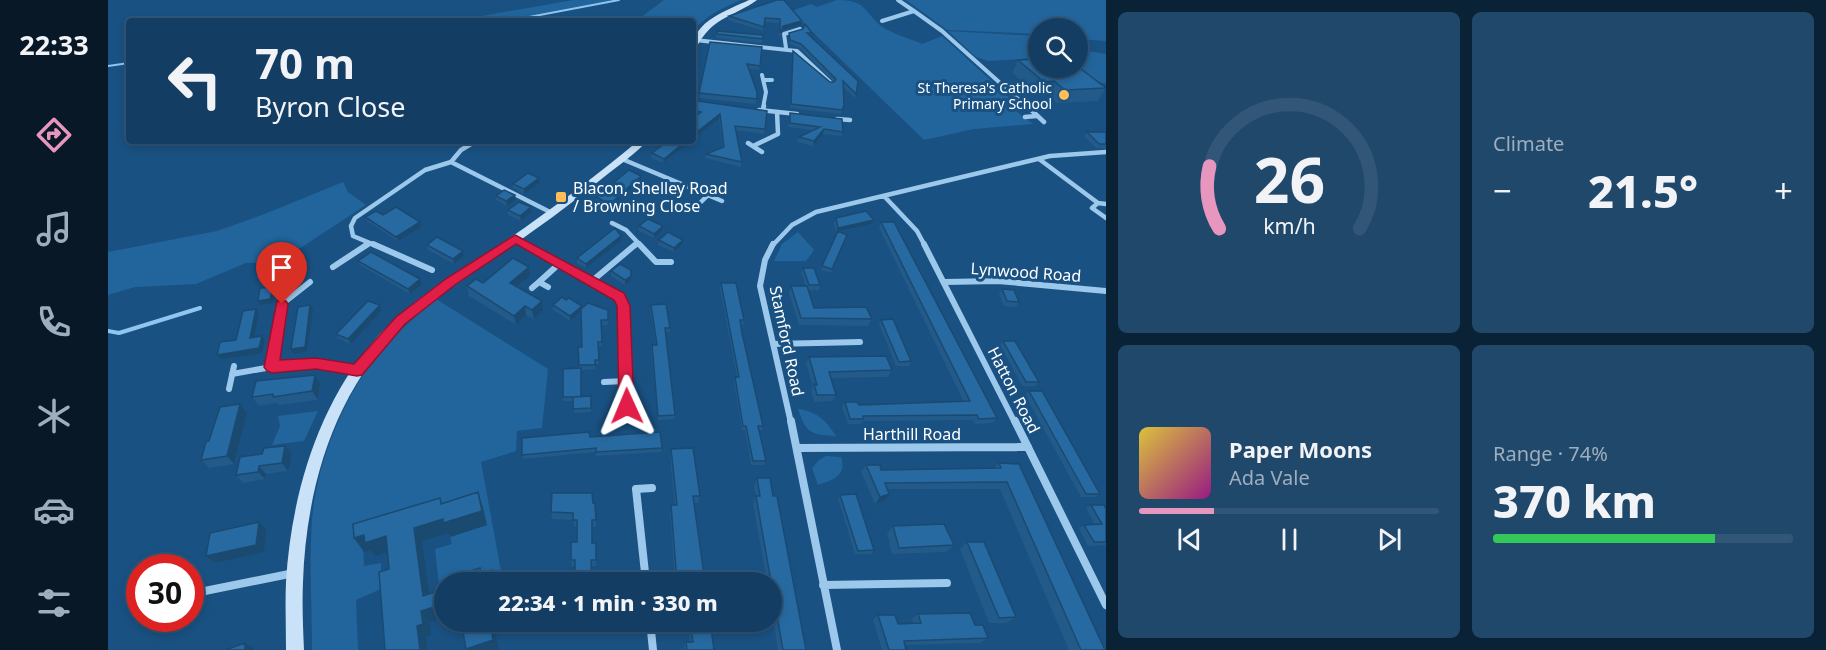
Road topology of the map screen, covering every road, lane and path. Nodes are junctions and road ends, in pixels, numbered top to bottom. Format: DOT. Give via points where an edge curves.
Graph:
graph roads {
  1 [pos="754,0"];
  2 [pos="898,0"];
  3 [pos="914,11"];
  4 [pos="882,21"];
  5 [pos="799,30"];
  6 [pos="696,41"];
  7 [pos="696,43"];
  8 [pos="786,48"];
  9 [pos="772,80"];
  10 [pos="819,81"];
  11 [pos="751,109"];
  12 [pos="763,110"];
  13 [pos="777,112"];
  14 [pos="808,116"];
  15 [pos="1037,116"];
  16 [pos="1025,117"];
  17 [pos="829,118"];
  18 [pos="850,120"];
  19 [pos="1044,122"];
  20 [pos="748,143"];
  21 [pos="471,144"];
  22 [pos="640,144"];
  23 [pos="753,146"];
  24 [pos="762,152"];
  25 [pos="1106,152"];
  26 [pos="622,159"];
  27 [pos="1039,159"];
  28 [pos="451,162"];
  29 [pos="708,195"];
  30 [pos="884,196"];
  31 [pos="722,201"];
  32 [pos="701,202"];
  33 [pos="1098,203"];
  34 [pos="1106,204"];
  35 [pos="552,213"];
  36 [pos="1106,218"];
  37 [pos="612,223"];
  38 [pos="515,239"];
  39 [pos="370,243"];
  40 [pos="638,243"];
  41 [pos="671,261"];
  42 [pos="560,263"];
  43 [pos="333,267"];
  44 [pos="432,270"];
  45 [pos="592,281"];
  46 [pos="310,282"];
  47 [pos="539,282"];
  48 [pos="945,282"];
  49 [pos="548,287"];
  50 [pos="532,288"];
  51 [pos="1106,291"];
  52 [pos="860,342"];
  53 [pos="773,344"];
  54 [pos="234,366"];
  55 [pos="272,367"];
  56 [pos="357,370"];
  57 [pos="232,374"];
  58 [pos="626,381"];
  59 [pos="604,382"];
  60 [pos="229,389"];
  61 [pos="627,406"];
  62 [pos="1028,447"];
  63 [pos="797,448"];
  64 [pos="652,488"];
  65 [pos="295,572"];
  66 [pos="645,572"];
  67 [pos="947,583"];
  68 [pos="824,585"];
  69 [pos="204,591"];
  70 [pos="1106,605"];
  71 [pos="651,632"];
  72 [pos="295,650"];
  73 [pos="653,650"];
  74 [pos="837,650"];
  1 -- 6 [label="street" via="725,14"];
  2 -- 3 [label="street"];
  3 -- 4 [label="street"];
  3 -- 15 [label="street"];
  5 -- 8 [label="street" via="784,34"];
  7 -- 8 [label="street"];
  8 -- 10 [label="street" via="797,51 830,81"];
  9 -- 12 [label="street" via="762,77 766,92"];
  11 -- 12 [label="street"];
  12 -- 13 [label="street"];
  13 -- 14 [label="street"];
  13 -- 23 [label="street" via="778,134"];
  15 -- 16 [label="street"];
  15 -- 19 [label="street"];
  17 -- 18 [label="street"];
  20 -- 23 [label="street"];
  21 -- 28 [label="street"];
  22 -- 26 [label="street"];
  23 -- 24 [label="street"];
  25 -- 27 [label="street, Stamford Road"];
  26 -- 29 [label="street"];
  26 -- 35 [label="street"];
  27 -- 30 [label="street, Stamford Road"];
  27 -- 33 [label="street"];
  28 -- 35 [label="street"];
  28 -- 39 [label="street" via="425,170 355,218 351,226 353,236"];
  29 -- 31 [label="street"];
  29 -- 32 [label="street"];
  30 -- 48 [label="street, Hatton Road" via="917,231"];
  30 -- 53 [label="street, Stamford Road" via="816,212 783,231 769,248 760,286"];
  33 -- 34 [label="street"];
  33 -- 36 [label="street" via="1092,208"];
  35 -- 38 [label="street"];
  37 -- 40 [label="street"];
  38 -- 42 [label="street"];
  38 -- 56 [label="street" via="400,321"];
  39 -- 43 [label="street"];
  39 -- 44 [label="street"];
  40 -- 41 [label="street" via="656,262"];
  40 -- 45 [label="street"];
  42 -- 45 [label="street"];
  42 -- 47 [label="street"];
  45 -- 58 [label="street" via="620,297"];
  46 -- 55 [label="street" via="282,304"];
  47 -- 49 [label="street"];
  47 -- 50 [label="street"];
  48 -- 51 [label="street, Lynwood Road" via="998,281"];
  48 -- 62 [label="street, Hatton Road"];
  52 -- 53 [label="street"];
  53 -- 63 [label="street, Stamford Road"];
  54 -- 57 [label="street"];
  55 -- 56 [label="street" via="316,364"];
  55 -- 57 [label="street"];
  56 -- 65 [label="street" via="310,472"];
  57 -- 60 [label="street"];
  58 -- 59 [label="street"];
  58 -- 61 [label="street"];
  62 -- 63 [label="street, Harthill Road"];
  62 -- 70 [label="street, Hatton Road"];
  63 -- 68 [label="street, Stamford Road"];
  64 -- 66 [label="street" via="636,489"];
  65 -- 69 [label="street"];
  65 -- 72 [label="street"];
  67 -- 68 [label="street"];
  68 -- 74 [label="street, Stamford Road"];
  71 -- 73 [label="street"];
}
